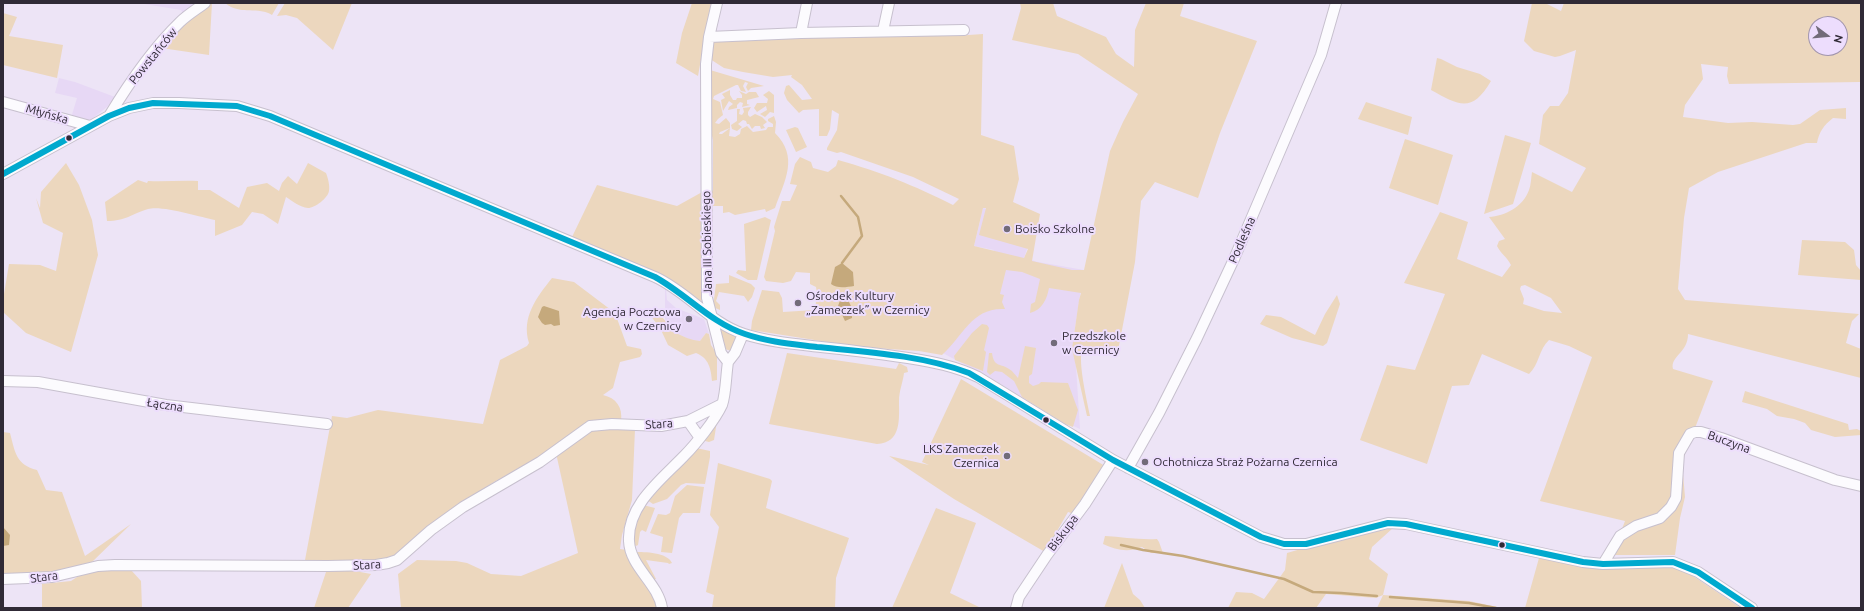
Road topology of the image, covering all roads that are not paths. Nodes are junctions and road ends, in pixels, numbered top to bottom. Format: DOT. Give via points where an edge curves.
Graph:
graph roads {
  1 [pos="205,3"];
  2 [pos="717,3"];
  3 [pos="807,3"];
  4 [pos="888,3"];
  5 [pos="1336,3"];
  6 [pos="964,30"];
  7 [pos="883,31"];
  8 [pos="802,33"];
  9 [pos="709,37"];
  10 [pos="3,102"];
  11 [pos="109,116"];
  12 [pos="90,126"];
  13 [pos="3,174"];
  14 [pos="711,316"];
  15 [pos="743,334"];
  16 [pos="728,362"];
  17 [pos="3,381"];
  18 [pos="722,404"];
  19 [pos="688,421"];
  20 [pos="328,424"];
  21 [pos="700,438"];
  22 [pos="1113,460"];
  23 [pos="1128,468"];
  24 [pos="1861,486"];
  25 [pos="1603,564"];
  26 [pos="3,579"];
  27 [pos="662,608"];
  28 [pos="1016,608"];
  29 [pos="1752,608"];
  1 -- 11 [label="street, Powstańców" via="181,21 166,38 132,80"];
  2 -- 9 [label="street, Jana III Sobieskiego"];
  3 -- 8 [label="street"];
  4 -- 7 [label="street"];
  5 -- 23 [label="street, Podleśna" via="1321,55 1240,245 1190,352"];
  6 -- 7 [label="street"];
  7 -- 8 [label="street"];
  8 -- 9 [label="street"];
  9 -- 14 [label="street, Jana III Sobieskiego" via="706,64 707,298"];
  10 -- 12 [label="street, Młyńska"];
  11 -- 12 [label="street"];
  11 -- 14 [label="street" via="129,108 179,103 237,106 270,116 656,277 675,287"];
  12 -- 13 [label="street"];
  14 -- 15 [label="street"];
  14 -- 16 [label="street, Jana III Sobieskiego" via="721,353"];
  15 -- 16 [label="street"];
  15 -- 22 [label="street" via="784,343 902,357 962,369"];
  16 -- 18 [label="street"];
  17 -- 20 [label="street, Łączna" via="38,382 166,406"];
  18 -- 19 [label="street, Stara"];
  18 -- 21 [label="street"];
  19 -- 21 [label="street, Stara"];
  19 -- 26 [label="street, Stara" via="661,426 590,426 540,462 463,507 431,530 397,560 372,566 115,565 98,566 52,577"];
  21 -- 27 [label="street" via="643,499 633,520 629,539 630,552 659,596"];
  22 -- 23 [label="street"];
  22 -- 28 [label="street, Biskupa" via="1027,585"];
  23 -- 25 [label="street" via="1262,537 1284,544 1306,544 1388,523"];
  24 -- 25 [label="street, Buczyna" via="1835,480 1721,438 1695,432 1690,434 1679,453 1676,498 1671,507 1660,518 1636,526 1620,536"];
  25 -- 29 [label="street" via="1662,561 1682,565 1698,572"];
}
